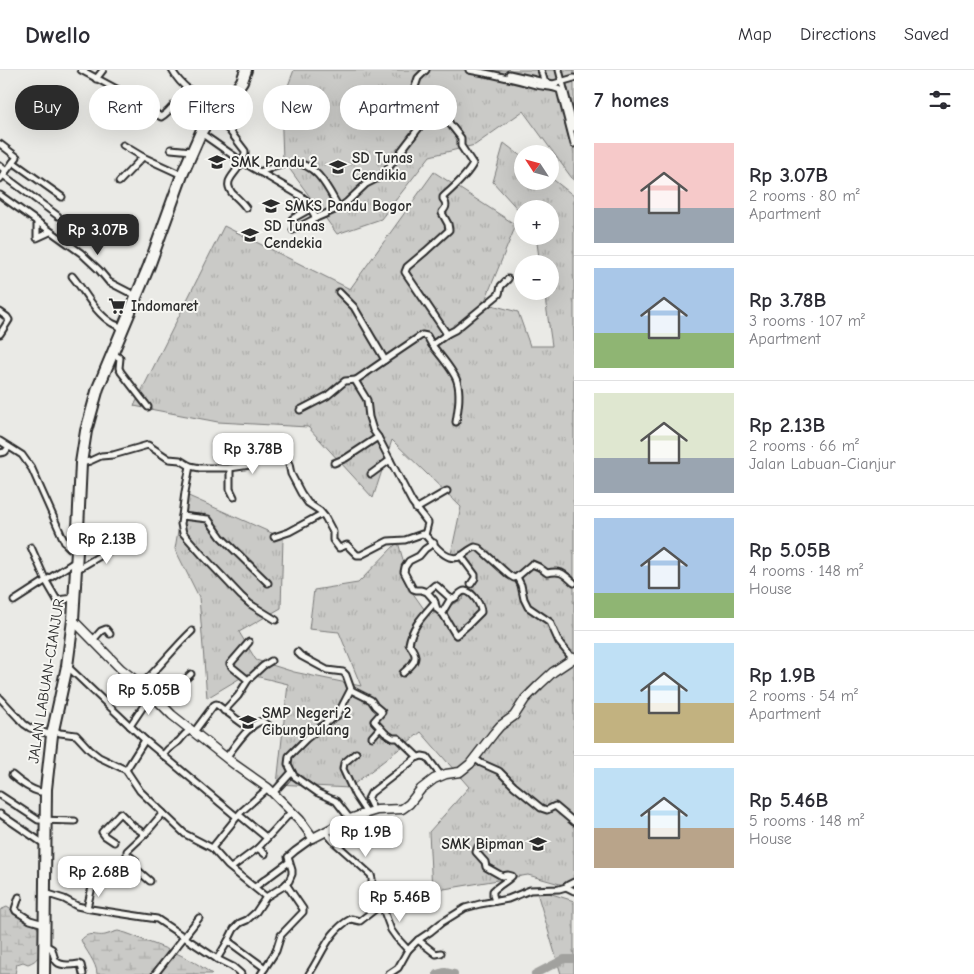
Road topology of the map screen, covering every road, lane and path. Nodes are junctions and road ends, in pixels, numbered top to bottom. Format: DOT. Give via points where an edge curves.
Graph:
graph roads {
  1 [pos="81,70"];
  2 [pos="103,70"];
  3 [pos="172,70"];
  4 [pos="246,70"];
  5 [pos="426,70"];
  6 [pos="469,70"];
  7 [pos="488,70"];
  8 [pos="541,70"];
  9 [pos="559,70"];
  10 [pos="504,73"];
  11 [pos="497,75"];
  12 [pos="574,78"];
  13 [pos="96,79"];
  14 [pos="562,82"];
  15 [pos="545,84"];
  16 [pos="183,85"];
  17 [pos="240,85"];
  18 [pos="170,110"];
  19 [pos="574,128"];
  20 [pos="229,130"];
  21 [pos="417,130"];
  22 [pos="201,132"];
  23 [pos="0,144"];
  24 [pos="574,144"];
  25 [pos="123,145"];
  26 [pos="171,148"];
  27 [pos="193,151"];
  28 [pos="143,157"];
  29 [pos="241,161"];
  30 [pos="13,162"];
  31 [pos="0,166"];
  32 [pos="259,172"];
  33 [pos="3,175"];
  34 [pos="182,176"];
  35 [pos="118,182"];
  36 [pos="0,195"];
  37 [pos="62,197"];
  38 [pos="246,208"];
  39 [pos="339,208"];
  40 [pos="310,209"];
  41 [pos="58,216"];
  42 [pos="316,218"];
  43 [pos="292,219"];
  44 [pos="37,222"];
  45 [pos="294,230"];
  46 [pos="50,232"];
  47 [pos="72,276"];
  48 [pos="508,279"];
  49 [pos="339,292"];
  50 [pos="136,296"];
  51 [pos="0,312"];
  52 [pos="124,328"];
  53 [pos="0,334"];
  54 [pos="447,334"];
  55 [pos="432,345"];
  56 [pos="113,354"];
  57 [pos="385,360"];
  58 [pos="356,380"];
  59 [pos="148,407"];
  60 [pos="300,410"];
  61 [pos="456,422"];
  62 [pos="378,437"];
  63 [pos="0,441"];
  64 [pos="10,447"];
  65 [pos="0,453"];
  66 [pos="390,460"];
  67 [pos="81,463"];
  68 [pos="334,463"];
  69 [pos="190,466"];
  70 [pos="230,468"];
  71 [pos="371,474"];
  72 [pos="447,491"];
  73 [pos="234,497"];
  74 [pos="416,508"];
  75 [pos="322,514"];
  76 [pos="182,516"];
  77 [pos="425,535"];
  78 [pos="274,537"];
  79 [pos="127,540"];
  80 [pos="434,543"];
  81 [pos="31,547"];
  82 [pos="461,556"];
  83 [pos="77,561"];
  84 [pos="517,577"];
  85 [pos="46,581"];
  86 [pos="268,583"];
  87 [pos="574,583"];
  88 [pos="471,584"];
  89 [pos="427,592"];
  90 [pos="74,598"];
  91 [pos="451,598"];
  92 [pos="14,601"];
  93 [pos="435,602"];
  94 [pos="442,613"];
  95 [pos="73,620"];
  96 [pos="276,620"];
  97 [pos="192,631"];
  98 [pos="110,634"];
  99 [pos="93,640"];
  100 [pos="249,642"];
  101 [pos="297,652"];
  102 [pos="573,658"];
  103 [pos="271,661"];
  104 [pos="67,666"];
  105 [pos="402,673"];
  106 [pos="191,674"];
  107 [pos="248,680"];
  108 [pos="141,685"];
  109 [pos="351,690"];
  110 [pos="151,695"];
  111 [pos="0,698"];
  112 [pos="6,704"];
  113 [pos="161,705"];
  114 [pos="0,709"];
  115 [pos="224,711"];
  116 [pos="130,726"];
  117 [pos="380,728"];
  118 [pos="274,729"];
  119 [pos="192,730"];
  120 [pos="250,730"];
  121 [pos="55,733"];
  122 [pos="372,737"];
  123 [pos="145,740"];
  124 [pos="356,752"];
  125 [pos="163,755"];
  126 [pos="418,757"];
  127 [pos="226,758"];
  128 [pos="474,758"];
  129 [pos="126,770"];
  130 [pos="292,772"];
  131 [pos="12,775"];
  132 [pos="441,776"];
  133 [pos="46,789"];
  134 [pos="271,791"];
  135 [pos="0,795"];
  136 [pos="292,811"];
  137 [pos="370,812"];
  138 [pos="163,813"];
  139 [pos="0,814"];
  140 [pos="238,816"];
  141 [pos="45,819"];
  142 [pos="350,819"];
  143 [pos="75,821"];
  144 [pos="574,822"];
  145 [pos="325,831"];
  146 [pos="145,834"];
  147 [pos="267,838"];
  148 [pos="313,838"];
  149 [pos="114,842"];
  150 [pos="44,844"];
  151 [pos="478,847"];
  152 [pos="212,848"];
  153 [pos="258,848"];
  154 [pos="265,854"];
  155 [pos="289,862"];
  156 [pos="231,868"];
  157 [pos="150,880"];
  158 [pos="93,882"];
  159 [pos="574,882"];
  160 [pos="286,884"];
  161 [pos="255,887"];
  162 [pos="566,888"];
  163 [pos="574,891"];
  164 [pos="45,892"];
  165 [pos="19,897"];
  166 [pos="266,897"];
  167 [pos="495,901"];
  168 [pos="383,903"];
  169 [pos="87,908"];
  170 [pos="199,918"];
  171 [pos="44,924"];
  172 [pos="184,937"];
  173 [pos="418,940"];
  174 [pos="228,941"];
  175 [pos="45,945"];
  176 [pos="408,950"];
  177 [pos="440,953"];
  178 [pos="217,959"];
  179 [pos="265,968"];
  180 [pos="44,974"];
  181 [pos="83,974"];
  182 [pos="155,974"];
  183 [pos="241,974"];
  184 [pos="261,974"];
  185 [pos="309,974"];
  186 [pos="389,974"];
  1 -- 13 [label="street"];
  2 -- 13 [label="street"];
  3 -- 16 [label="street"];
  4 -- 17 [label="highway, JALAN LABUAN-CIANJUR"];
  5 -- 54 [label="street" via="418,78 412,96 446,115 473,164 443,197 446,207 442,213 450,230 405,272"];
  6 -- 11 [label="street"];
  7 -- 10 [label="street"];
  8 -- 15 [label="street"];
  9 -- 14 [label="street"];
  10 -- 11 [label="street"];
  10 -- 15 [label="street"];
  11 -- 15 [label="street"];
  12 -- 14 [label="street"];
  13 -- 18 [label="street" via="122,92 139,96 161,117"];
  14 -- 15 [label="street"];
  14 -- 19 [label="street"];
  15 -- 24 [label="street" via="560,90"];
  20 -- 29 [label="street" via="245,151"];
  21 -- 39 [label="street" via="380,177 366,184"];
  22 -- 27 [label="highway, JALAN LABUAN-CIANJUR"];
  22 -- 29 [label="street"];
  23 -- 30 [label="street" via="17,157"];
  25 -- 28 [label="street"];
  26 -- 27 [label="street"];
  27 -- 34 [label="highway, JALAN LABUAN-CIANJUR"];
  28 -- 34 [label="street"];
  28 -- 35 [label="street"];
  29 -- 32 [label="street"];
  29 -- 38 [label="street" via="228,184"];
  30 -- 33 [label="street"];
  30 -- 37 [label="street"];
  31 -- 33 [label="street"];
  32 -- 39 [label="street" via="292,163 306,166 322,180"];
  32 -- 40 [label="street" via="301,196"];
  33 -- 41 [label="street"];
  34 -- 50 [label="highway, JALAN LABUAN-CIANJUR"];
  36 -- 44 [label="street"];
  39 -- 42 [label="street"];
  40 -- 42 [label="street"];
  40 -- 43 [label="street"];
  42 -- 45 [label="street"];
  44 -- 46 [label="street"];
  44 -- 46 [label="street" via="38,238"];
  46 -- 50 [label="street" via="80,253 109,282"];
  47 -- 52 [label="street" via="98,310"];
  48 -- 54 [label="street" via="496,296"];
  49 -- 57 [label="street" via="354,307"];
  50 -- 52 [label="highway, JALAN LABUAN-CIANJUR"];
  51 -- 53 [label="street" via="9,320"];
  52 -- 56 [label="highway, JALAN LABUAN-CIANJUR"];
  54 -- 55 [label="street"];
  55 -- 57 [label="street" via="427,336 422,335"];
  55 -- 61 [label="street" via="457,381"];
  56 -- 59 [label="street" via="120,358 121,372"];
  56 -- 67 [label="highway, JALAN LABUAN-CIANJUR" via="91,410"];
  57 -- 58 [label="street"];
  58 -- 60 [label="street" via="346,381"];
  58 -- 62 [label="street" via="367,400 369,417"];
  62 -- 66 [label="street"];
  62 -- 68 [label="street"];
  63 -- 64 [label="street"];
  64 -- 65 [label="street"];
  64 -- 83 [label="street" via="22,455 32,469 65,543"];
  66 -- 71 [label="street"];
  66 -- 74 [label="street"];
  67 -- 69 [label="street" via="148,445 169,459 180,460"];
  67 -- 83 [label="highway, JALAN LABUAN-CIANJUR"];
  69 -- 70 [label="street"];
  69 -- 76 [label="street"];
  70 -- 73 [label="street" via="230,489"];
  70 -- 75 [label="street" via="255,464 281,451 306,501"];
  72 -- 74 [label="street"];
  74 -- 77 [label="street" via="428,523"];
  75 -- 77 [label="street" via="337,546 348,546 358,555 388,541"];
  75 -- 78 [label="street"];
  76 -- 86 [label="street" via="208,519 221,537"];
  76 -- 96 [label="street" via="183,533 204,558 250,604"];
  77 -- 80 [label="street"];
  79 -- 83 [label="street"];
  80 -- 82 [label="street" via="450,558"];
  80 -- 89 [label="street" via="409,560 404,569 413,589"];
  81 -- 85 [label="street"];
  82 -- 84 [label="street" via="472,548 479,548 509,575"];
  82 -- 88 [label="street" via="475,575"];
  83 -- 85 [label="street"];
  83 -- 90 [label="highway, JALAN LABUAN-CIANJUR"];
  84 -- 87 [label="street" via="532,564 547,573 558,570"];
  84 -- 102 [label="street" via="528,607 550,622 559,642"];
  85 -- 90 [label="street" via="57,601"];
  85 -- 92 [label="street"];
  89 -- 91 [label="street" via="435,585"];
  89 -- 93 [label="street"];
  90 -- 95 [label="highway, JALAN LABUAN-CIANJUR"];
  91 -- 94 [label="street"];
  91 -- 94 [label="street" via="467,592 476,599 481,612 456,635"];
  93 -- 94 [label="street"];
  93 -- 105 [label="street" via="415,626 409,641 415,658"];
  95 -- 99 [label="street"];
  95 -- 104 [label="highway, JALAN LABUAN-CIANJUR"];
  97 -- 108 [label="street"];
  98 -- 99 [label="street" via="106,629"];
  99 -- 108 [label="street"];
  100 -- 107 [label="street" via="230,664"];
  101 -- 109 [label="street" via="327,670 343,672"];
  102 -- 128 [label="street" via="539,684"];
  103 -- 107 [label="street"];
  104 -- 116 [label="street"];
  104 -- 121 [label="highway, JALAN LABUAN-CIANJUR"];
  106 -- 113 [label="street"];
  107 -- 115 [label="street"];
  108 -- 110 [label="street"];
  109 -- 117 [label="street" via="371,700 382,712 374,721"];
  109 -- 130 [label="street" via="337,716 289,756"];
  110 -- 113 [label="street"];
  110 -- 116 [label="street"];
  111 -- 112 [label="street"];
  112 -- 114 [label="street"];
  112 -- 121 [label="street" via="30,728"];
  113 -- 119 [label="street"];
  115 -- 119 [label="street" via="214,705"];
  115 -- 120 [label="street"];
  116 -- 123 [label="street"];
  117 -- 122 [label="street"];
  117 -- 126 [label="street" via="398,738"];
  118 -- 120 [label="street" via="262,721"];
  119 -- 125 [label="street"];
  119 -- 127 [label="street"];
  120 -- 127 [label="street"];
  121 -- 129 [label="street" via="76,735 99,757"];
  121 -- 133 [label="highway, JALAN LABUAN-CIANJUR"];
  123 -- 125 [label="street"];
  123 -- 129 [label="street"];
  124 -- 137 [label="street" via="342,766 354,795"];
  125 -- 140 [label="street"];
  126 -- 132 [label="street" via="429,758"];
  126 -- 137 [label="street" via="371,793 368,799"];
  127 -- 134 [label="street"];
  128 -- 132 [label="street" via="460,772"];
  128 -- 144 [label="street" via="498,771 541,808 547,810 555,806"];
  129 -- 138 [label="street" via="140,791"];
  130 -- 134 [label="street"];
  130 -- 142 [label="street" via="318,794 336,801"];
  131 -- 133 [label="street" via="35,791"];
  132 -- 137 [label="street" via="421,789 406,807"];
  133 -- 141 [label="highway, JALAN LABUAN-CIANJUR"];
  134 -- 136 [label="street"];
  134 -- 140 [label="street" via="248,805"];
  135 -- 141 [label="street" via="34,818"];
  136 -- 147 [label="street"];
  136 -- 148 [label="street"];
  137 -- 142 [label="street"];
  138 -- 146 [label="street"];
  138 -- 152 [label="street" via="185,834"];
  139 -- 150 [label="street"];
  140 -- 147 [label="street"];
  140 -- 152 [label="street"];
  141 -- 143 [label="street"];
  141 -- 150 [label="highway, JALAN LABUAN-CIANJUR"];
  142 -- 145 [label="street"];
  145 -- 148 [label="street"];
  145 -- 168 [label="street" via="371,875 372,888"];
  146 -- 149 [label="street" via="120,813 102,832"];
  146 -- 157 [label="street" via="127,854 135,860 135,868"];
  147 -- 153 [label="street"];
  148 -- 155 [label="street" via="289,856"];
  150 -- 164 [label="highway, JALAN LABUAN-CIANJUR"];
  151 -- 167 [label="street" via="476,852 486,867 502,876 512,876 493,891"];
  152 -- 156 [label="street"];
  153 -- 154 [label="street"];
  153 -- 156 [label="street"];
  155 -- 160 [label="street" via="292,874"];
  155 -- 161 [label="street"];
  156 -- 161 [label="street"];
  158 -- 169 [label="street"];
  159 -- 162 [label="street"];
  160 -- 166 [label="street"];
  160 -- 179 [label="street" via="303,912 280,935 276,951"];
  161 -- 166 [label="street"];
  162 -- 163 [label="street"];
  162 -- 167 [label="street" via="530,890"];
  164 -- 169 [label="street"];
  164 -- 171 [label="highway, JALAN LABUAN-CIANJUR"];
  165 -- 171 [label="street" via="16,911"];
  166 -- 174 [label="street" via="256,912 234,929"];
  167 -- 173 [label="street" via="465,908"];
  168 -- 176 [label="street" via="391,930"];
  168 -- 185 [label="street" via="360,921 351,919 340,927 327,942"];
  169 -- 172 [label="street" via="157,919"];
  170 -- 172 [label="street"];
  171 -- 175 [label="highway, JALAN LABUAN-CIANJUR"];
  172 -- 178 [label="street"];
  172 -- 182 [label="street"];
  173 -- 176 [label="street"];
  173 -- 177 [label="street" via="436,954"];
  174 -- 178 [label="street"];
  174 -- 179 [label="street"];
  175 -- 180 [label="highway, JALAN LABUAN-CIANJUR"];
  175 -- 181 [label="street" via="52,949 58,963 81,965"];
  176 -- 186 [label="street" via="398,968"];
  178 -- 183 [label="street"];
  179 -- 184 [label="street"];
}
